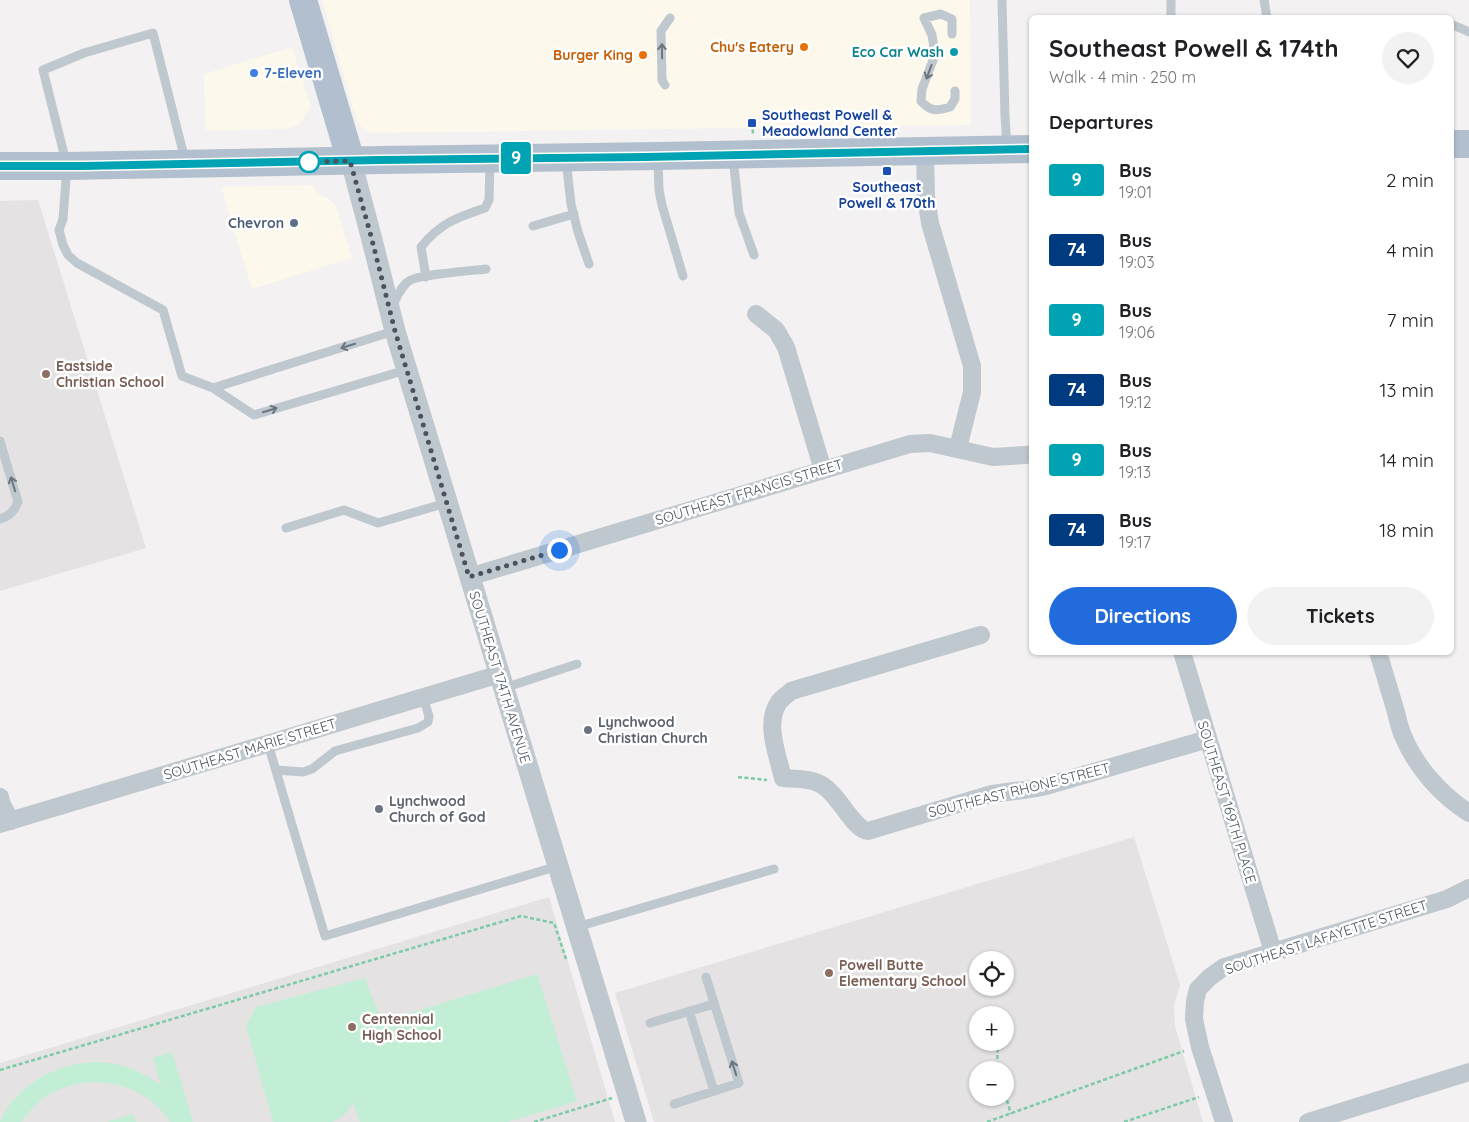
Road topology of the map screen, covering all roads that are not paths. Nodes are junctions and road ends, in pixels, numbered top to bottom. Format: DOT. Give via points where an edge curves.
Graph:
graph roads {
  1 [pos="303,0"];
  2 [pos="1002,0"];
  3 [pos="1171,0"];
  4 [pos="1264,0"];
  5 [pos="1171,15"];
  6 [pos="1266,15"];
  7 [pos="670,18"];
  8 [pos="1454,25"];
  9 [pos="1469,32"];
  10 [pos="952,34"];
  11 [pos="665,85"];
  12 [pos="954,91"];
  13 [pos="1454,144"];
  14 [pos="1469,144"];
  15 [pos="1019,149"];
  16 [pos="925,151"];
  17 [pos="733,154"];
  18 [pos="658,156"];
  19 [pos="490,158"];
  20 [pos="566,158"];
  21 [pos="350,161"];
  22 [pos="186,164"];
  23 [pos="0,166"];
  24 [pos="67,166"];
  25 [pos="574,214"];
  26 [pos="533,226"];
  27 [pos="754,255"];
  28 [pos="589,264"];
  29 [pos="486,269"];
  30 [pos="683,276"];
  31 [pos="426,277"];
  32 [pos="389,311"];
  33 [pos="756,314"];
  34 [pos="395,331"];
  35 [pos="406,370"];
  36 [pos="213,388"];
  37 [pos="0,441"];
  38 [pos="958,448"];
  39 [pos="1029,454"];
  40 [pos="823,470"];
  41 [pos="447,503"];
  42 [pos="0,519"];
  43 [pos="286,528"];
  44 [pos="469,577"];
  45 [pos="981,635"];
  46 [pos="1183,655"];
  47 [pos="1379,655"];
  48 [pos="577,664"];
  49 [pos="502,681"];
  50 [pos="423,697"];
  51 [pos="1208,739"];
  52 [pos="268,744"];
  53 [pos="276,770"];
  54 [pos="0,797"];
  55 [pos="1469,813"];
  56 [pos="5,823"];
  57 [pos="558,866"];
  58 [pos="774,869"];
  59 [pos="1469,888"];
  60 [pos="577,928"];
  61 [pos="1273,952"];
  62 [pos="706,977"];
  63 [pos="714,1004"];
  64 [pos="689,1011"];
  65 [pos="650,1023"];
  66 [pos="1469,1072"];
  67 [pos="714,1091"];
  68 [pos="674,1104"];
  69 [pos="636,1122"];
  70 [pos="1224,1122"];
  71 [pos="1308,1122"];
  1 -- 21 [label="main road, SOUTHEAST 174TH AVENUE"];
  2 -- 15 [label="lane" via="1004,116"];
  3 -- 5 [label="lane"];
  4 -- 6 [label="lane"];
  11 -- 7 [label="lane, one-way" via="662,80 661,31"];
  8 -- 9 [label="lane"];
  10 -- 12 [label="lane, one-way" via="952,19 941,14 924,18 932,35 934,55 921,101 938,111 950,107 955,99"];
  13 -- 14 [label="main road"];
  15 -- 16 [label="main road"];
  16 -- 17 [label="main road"];
  16 -- 38 [label="street" via="930,223 972,366 972,392"];
  17 -- 18 [label="main road"];
  17 -- 27 [label="lane" via="740,213"];
  18 -- 20 [label="main road"];
  18 -- 30 [label="lane" via="659,190"];
  19 -- 20 [label="main road"];
  19 -- 21 [label="main road"];
  19 -- 31 [label="lane" via="489,200 485,208 454,219 431,234 421,247"];
  20 -- 25 [label="lane"];
  21 -- 22 [label="main road"];
  21 -- 32 [label="street, SOUTHEAST 174TH AVENUE"];
  22 -- 24 [label="main road"];
  22 -- 24 [label="lane" via="153,33 84,53 43,70"];
  23 -- 24 [label="main road"];
  24 -- 36 [label="lane" via="59,230 68,255 163,310 182,376"];
  25 -- 26 [label="lane"];
  25 -- 28 [label="lane"];
  29 -- 31 [label="lane"];
  31 -- 32 [label="lane" via="410,280"];
  32 -- 34 [label="street, SOUTHEAST 174TH AVENUE"];
  33 -- 40 [label="street" via="776,330 786,347"];
  34 -- 35 [label="street, SOUTHEAST 174TH AVENUE"];
  34 -- 36 [label="lane, one-way"];
  36 -- 35 [label="lane, one-way" via="254,415"];
  35 -- 41 [label="street, SOUTHEAST 174TH AVENUE"];
  42 -- 37 [label="lane, one-way" via="14,511 18,502"];
  38 -- 39 [label="street, SOUTHEAST FRANCIS STREET" via="993,456"];
  38 -- 40 [label="street, SOUTHEAST FRANCIS STREET" via="930,443 910,444"];
  40 -- 44 [label="street, SOUTHEAST FRANCIS STREET"];
  41 -- 43 [label="lane" via="378,523 344,510"];
  41 -- 44 [label="street, SOUTHEAST 174TH AVENUE"];
  44 -- 49 [label="street, SOUTHEAST 174TH AVENUE"];
  45 -- 51 [label="street, SOUTHEAST RHONE STREET" via="791,691 779,703 772,718 783,778 825,786 852,820 868,831 988,795 1024,791"];
  46 -- 51 [label="street, SOUTHEAST 169TH PLACE"];
  47 -- 55 [label="street" via="1403,737 1413,757 1441,791"];
  48 -- 49 [label="lane"];
  49 -- 50 [label="street, SOUTHEAST MARIE STREET"];
  49 -- 57 [label="street, SOUTHEAST 174TH AVENUE"];
  50 -- 52 [label="street, SOUTHEAST MARIE STREET"];
  50 -- 53 [label="lane" via="429,716 428,722 418,728 335,752 303,772"];
  51 -- 61 [label="street, SOUTHEAST 169TH PLACE"];
  52 -- 53 [label="lane"];
  52 -- 56 [label="street, SOUTHEAST MARIE STREET"];
  53 -- 57 [label="lane" via="325,936"];
  54 -- 56 [label="street"];
  57 -- 60 [label="street, SOUTHEAST 174TH AVENUE"];
  58 -- 60 [label="lane"];
  59 -- 61 [label="street, SOUTHEAST LAFAYETTE STREET" via="1448,898"];
  60 -- 69 [label="street, SOUTHEAST 174TH AVENUE"];
  61 -- 70 [label="street, SOUTHEAST LAFAYETTE STREET" via="1224,967 1198,989 1194,1019"];
  62 -- 63 [label="lane"];
  63 -- 64 [label="lane"];
  67 -- 63 [label="lane, one-way" via="739,1083"];
  64 -- 65 [label="lane"];
  64 -- 67 [label="lane"];
  66 -- 71 [label="street"];
  67 -- 68 [label="lane"];
}
